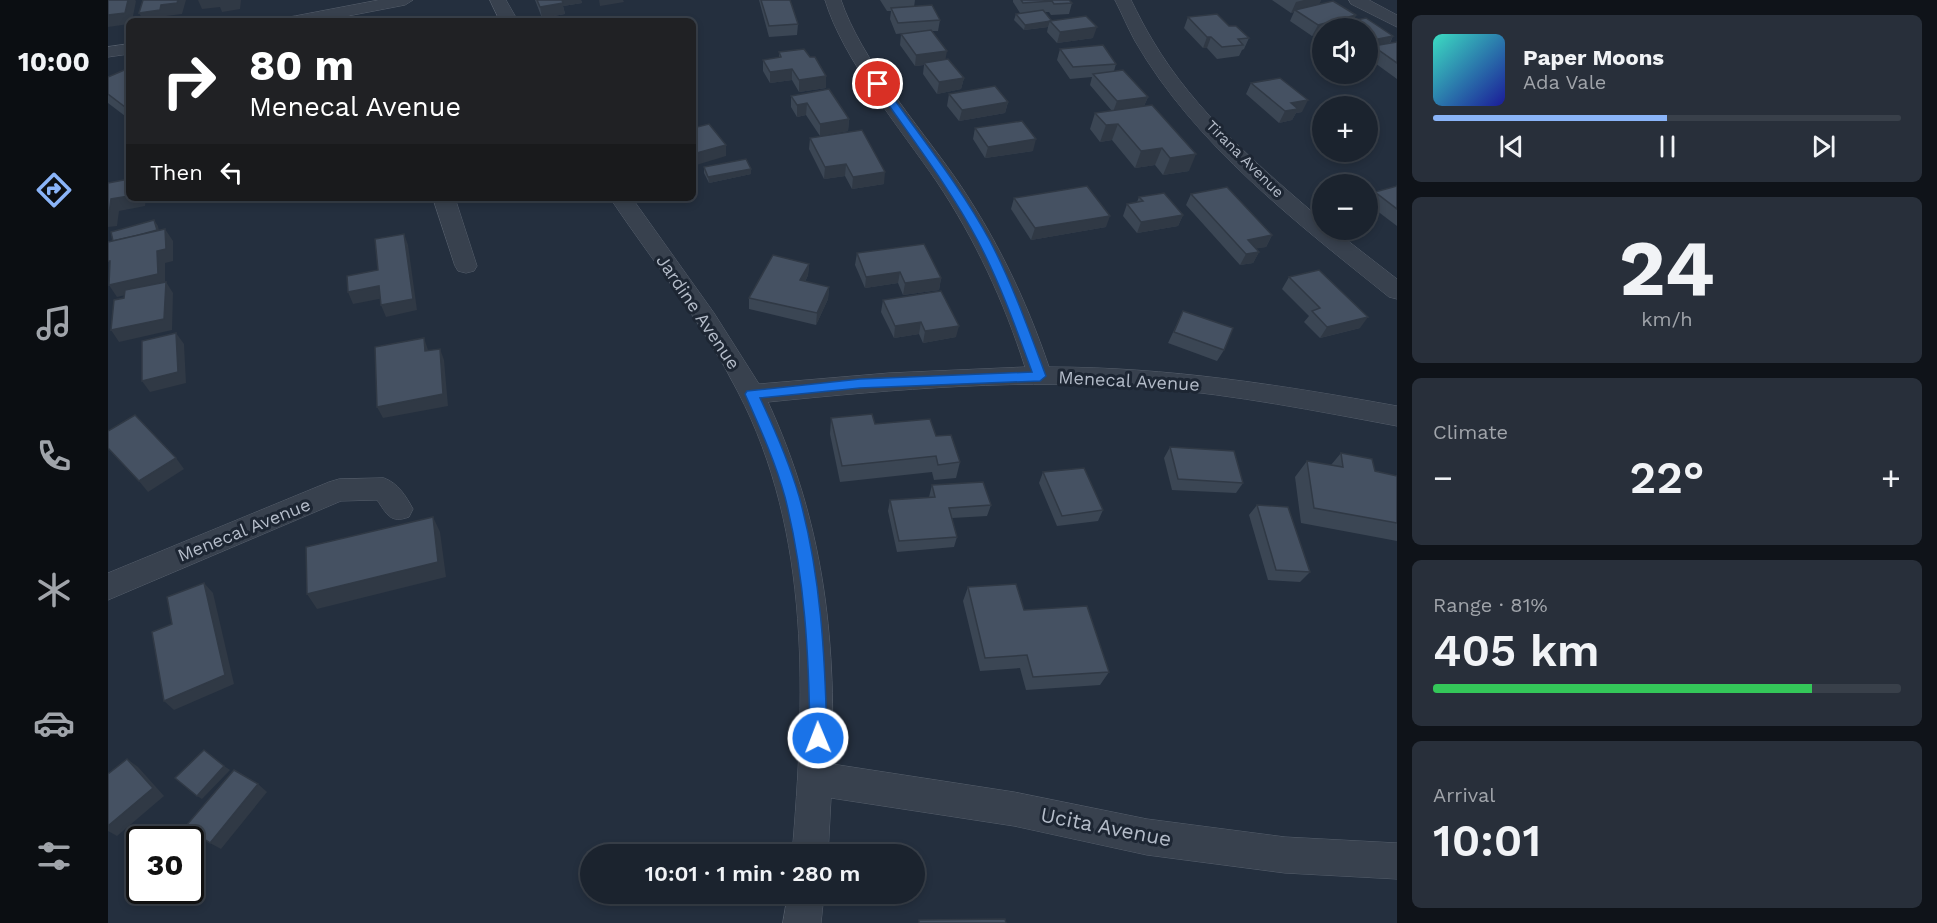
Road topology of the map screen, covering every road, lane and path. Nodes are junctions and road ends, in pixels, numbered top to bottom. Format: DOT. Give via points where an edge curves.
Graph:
graph roads {
  1 [pos="405,0"];
  2 [pos="498,0"];
  3 [pos="834,0"];
  4 [pos="1123,0"];
  5 [pos="1357,0"];
  6 [pos="387,4"];
  7 [pos="311,18"];
  8 [pos="391,18"];
  9 [pos="507,18"];
  10 [pos="1397,22"];
  11 [pos="126,49"];
  12 [pos="108,52"];
  13 [pos="445,201"];
  14 [pos="623,201"];
  15 [pos="466,266"];
  16 [pos="1397,291"];
  17 [pos="1040,376"];
  18 [pos="752,394"];
  19 [pos="1397,416"];
  20 [pos="391,499"];
  21 [pos="108,587"];
  22 [pos="817,779"];
  23 [pos="811,844"];
  24 [pos="1397,861"];
  25 [pos="805,904"];
  26 [pos="802,923"];
  1 -- 6 [label="street"];
  2 -- 9 [label="street"];
  3 -- 17 [label="street" via="837,13 868,68 983,239 1004,281"];
  4 -- 16 [label="street, Tirana Avenue" via="1147,47 1202,116 1290,203"];
  5 -- 10 [label="street"];
  6 -- 7 [label="street"];
  6 -- 8 [label="street"];
  11 -- 12 [label="street"];
  13 -- 15 [label="street"];
  14 -- 18 [label="street, Jardine Avenue" via="728,352"];
  17 -- 18 [label="street, Menecal Avenue" via="872,383"];
  17 -- 19 [label="street, Menecal Avenue" via="1199,383"];
  18 -- 22 [label="street, Jardine Avenue" via="792,496 805,556 817,671"];
  20 -- 21 [label="street, Menecal Avenue" via="339,490"];
  22 -- 23 [label="street, Jardine Avenue"];
  22 -- 24 [label="street, Ucita Avenue" via="1014,809 1148,837 1285,855"];
  25 -- 26 [label="street"];
}
